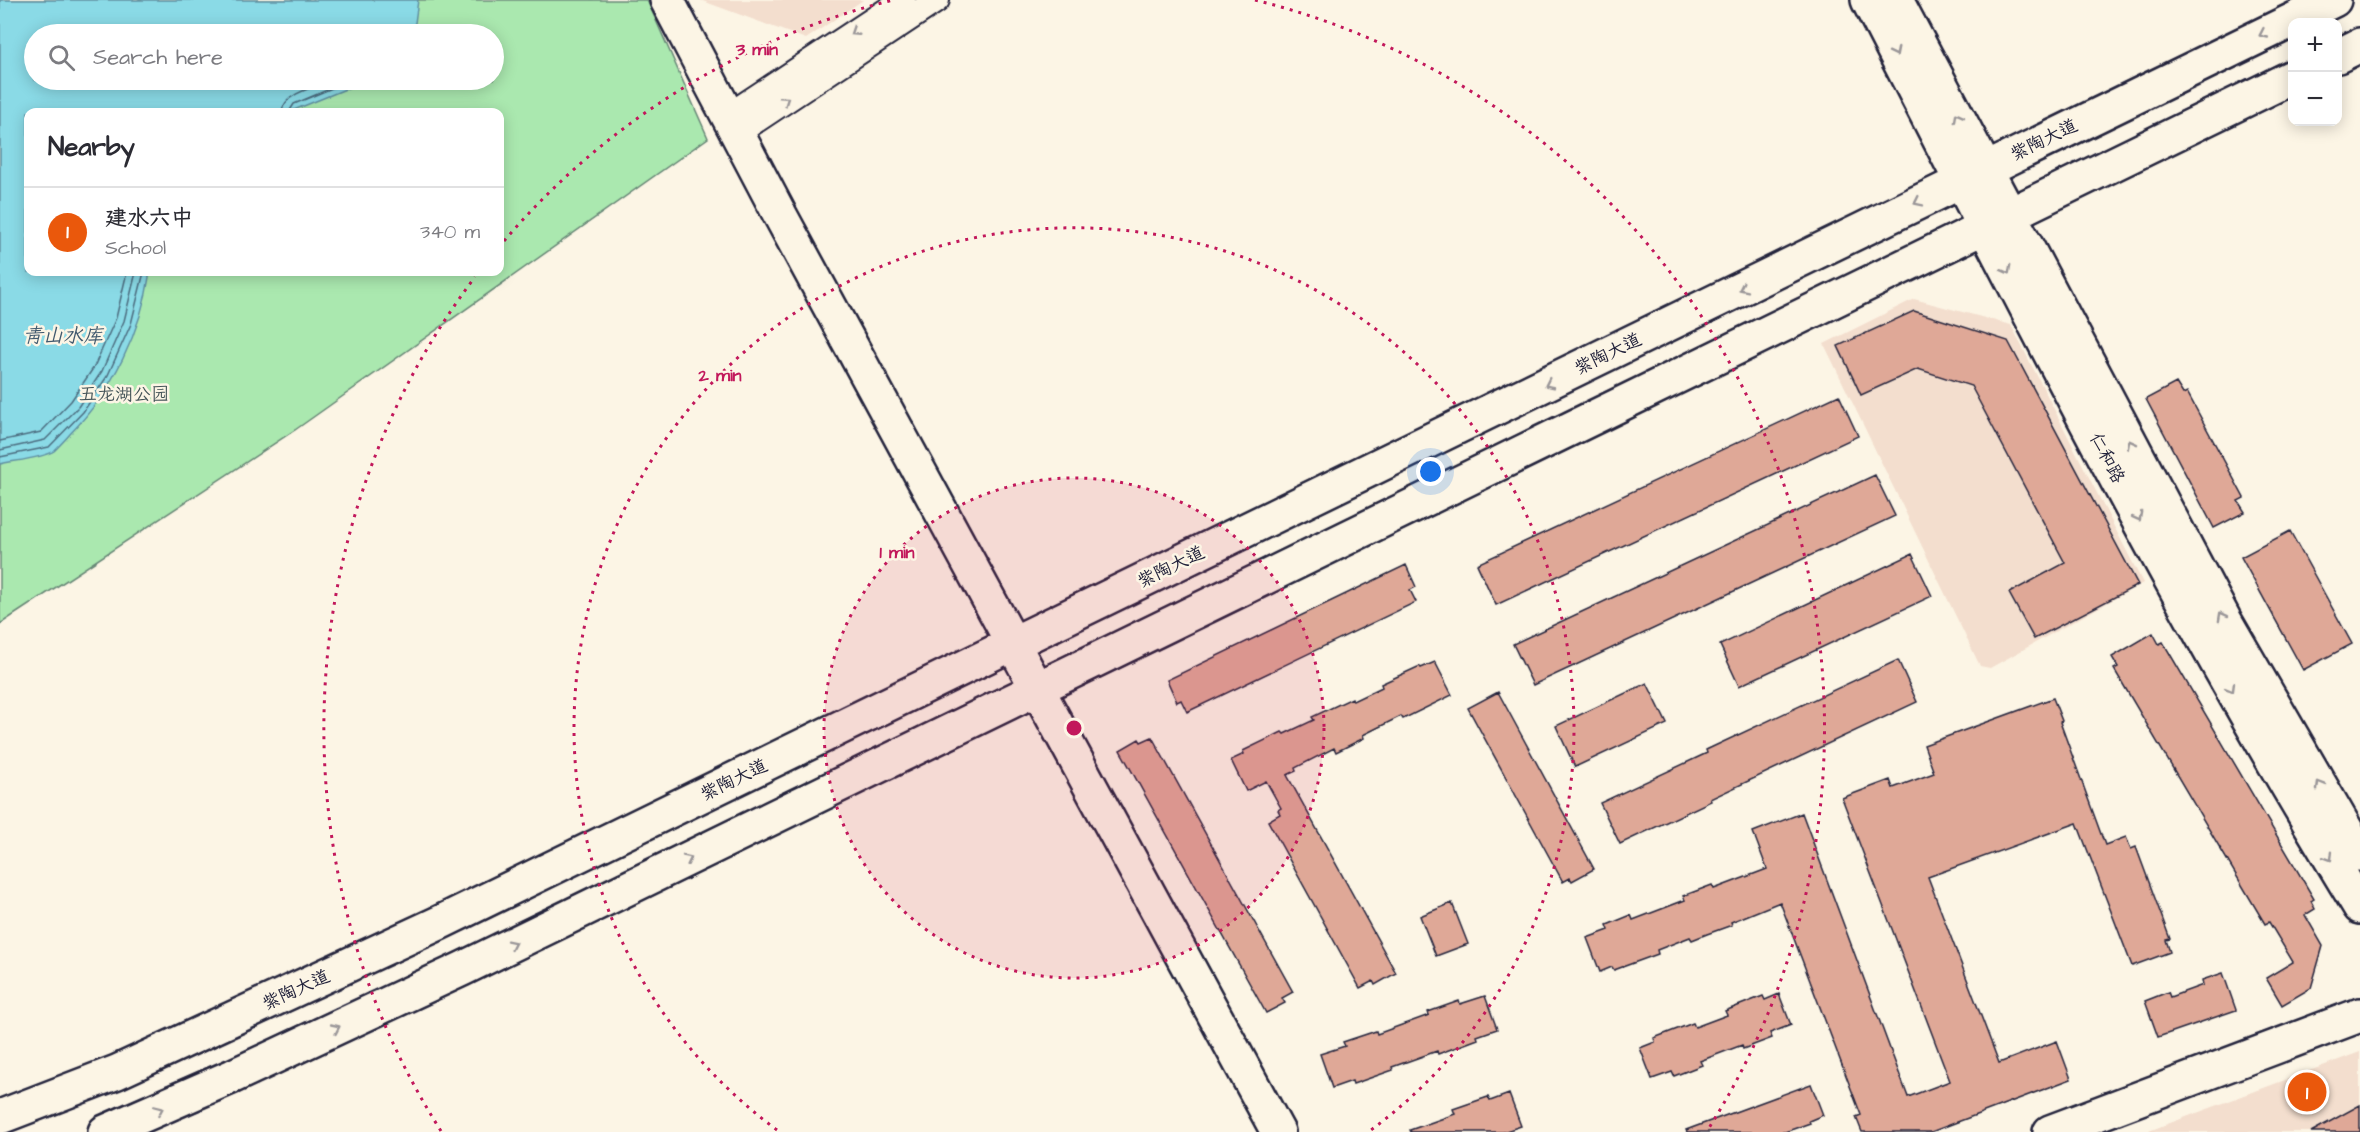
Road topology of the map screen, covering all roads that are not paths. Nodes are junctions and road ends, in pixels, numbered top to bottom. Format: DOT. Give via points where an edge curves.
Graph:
graph roads {
  1 [pos="667,0"];
  2 [pos="903,0"];
  3 [pos="937,0"];
  4 [pos="1868,0"];
  5 [pos="1896,0"];
  6 [pos="2334,0"];
  7 [pos="2360,45"];
  8 [pos="2342,54"];
  9 [pos="2288,79"];
  10 [pos="732,124"];
  11 [pos="1973,175"];
  12 [pos="1997,221"];
  13 [pos="1013,644"];
  14 [pos="1037,690"];
  15 [pos="2360,854"];
  16 [pos="2360,907"];
  17 [pos="2360,1015"];
  18 [pos="0,1117"];
  19 [pos="105,1132"];
  20 [pos="1278,1132"];
  21 [pos="2050,1132"];
  1 -- 10 [label="main road"];
  2 -- 10 [label="street, one-way"];
  10 -- 3 [label="street, one-way"];
  4 -- 11 [label="main road, 仁和路, one-way"];
  11 -- 5 [label="main road, 仁和路, one-way"];
  6 -- 11 [label="main road, 紫陶大道, one-way"];
  7 -- 8 [label="main road"];
  9 -- 12 [label="main road"];
  10 -- 13 [label="main road"];
  11 -- 12 [label="main road, 仁和路"];
  11 -- 13 [label="main road, 紫陶大道, one-way"];
  12 -- 14 [label="main road"];
  15 -- 12 [label="main road, 仁和路, one-way"];
  12 -- 16 [label="main road, 仁和路, one-way" via="2199,633"];
  13 -- 14 [label="main road"];
  13 -- 18 [label="main road, 紫陶大道" via="307,985 117,1072"];
  19 -- 14 [label="main road, one-way" via="462,969"];
  14 -- 20 [label="main road"];
  17 -- 21 [label="main road"];
}
